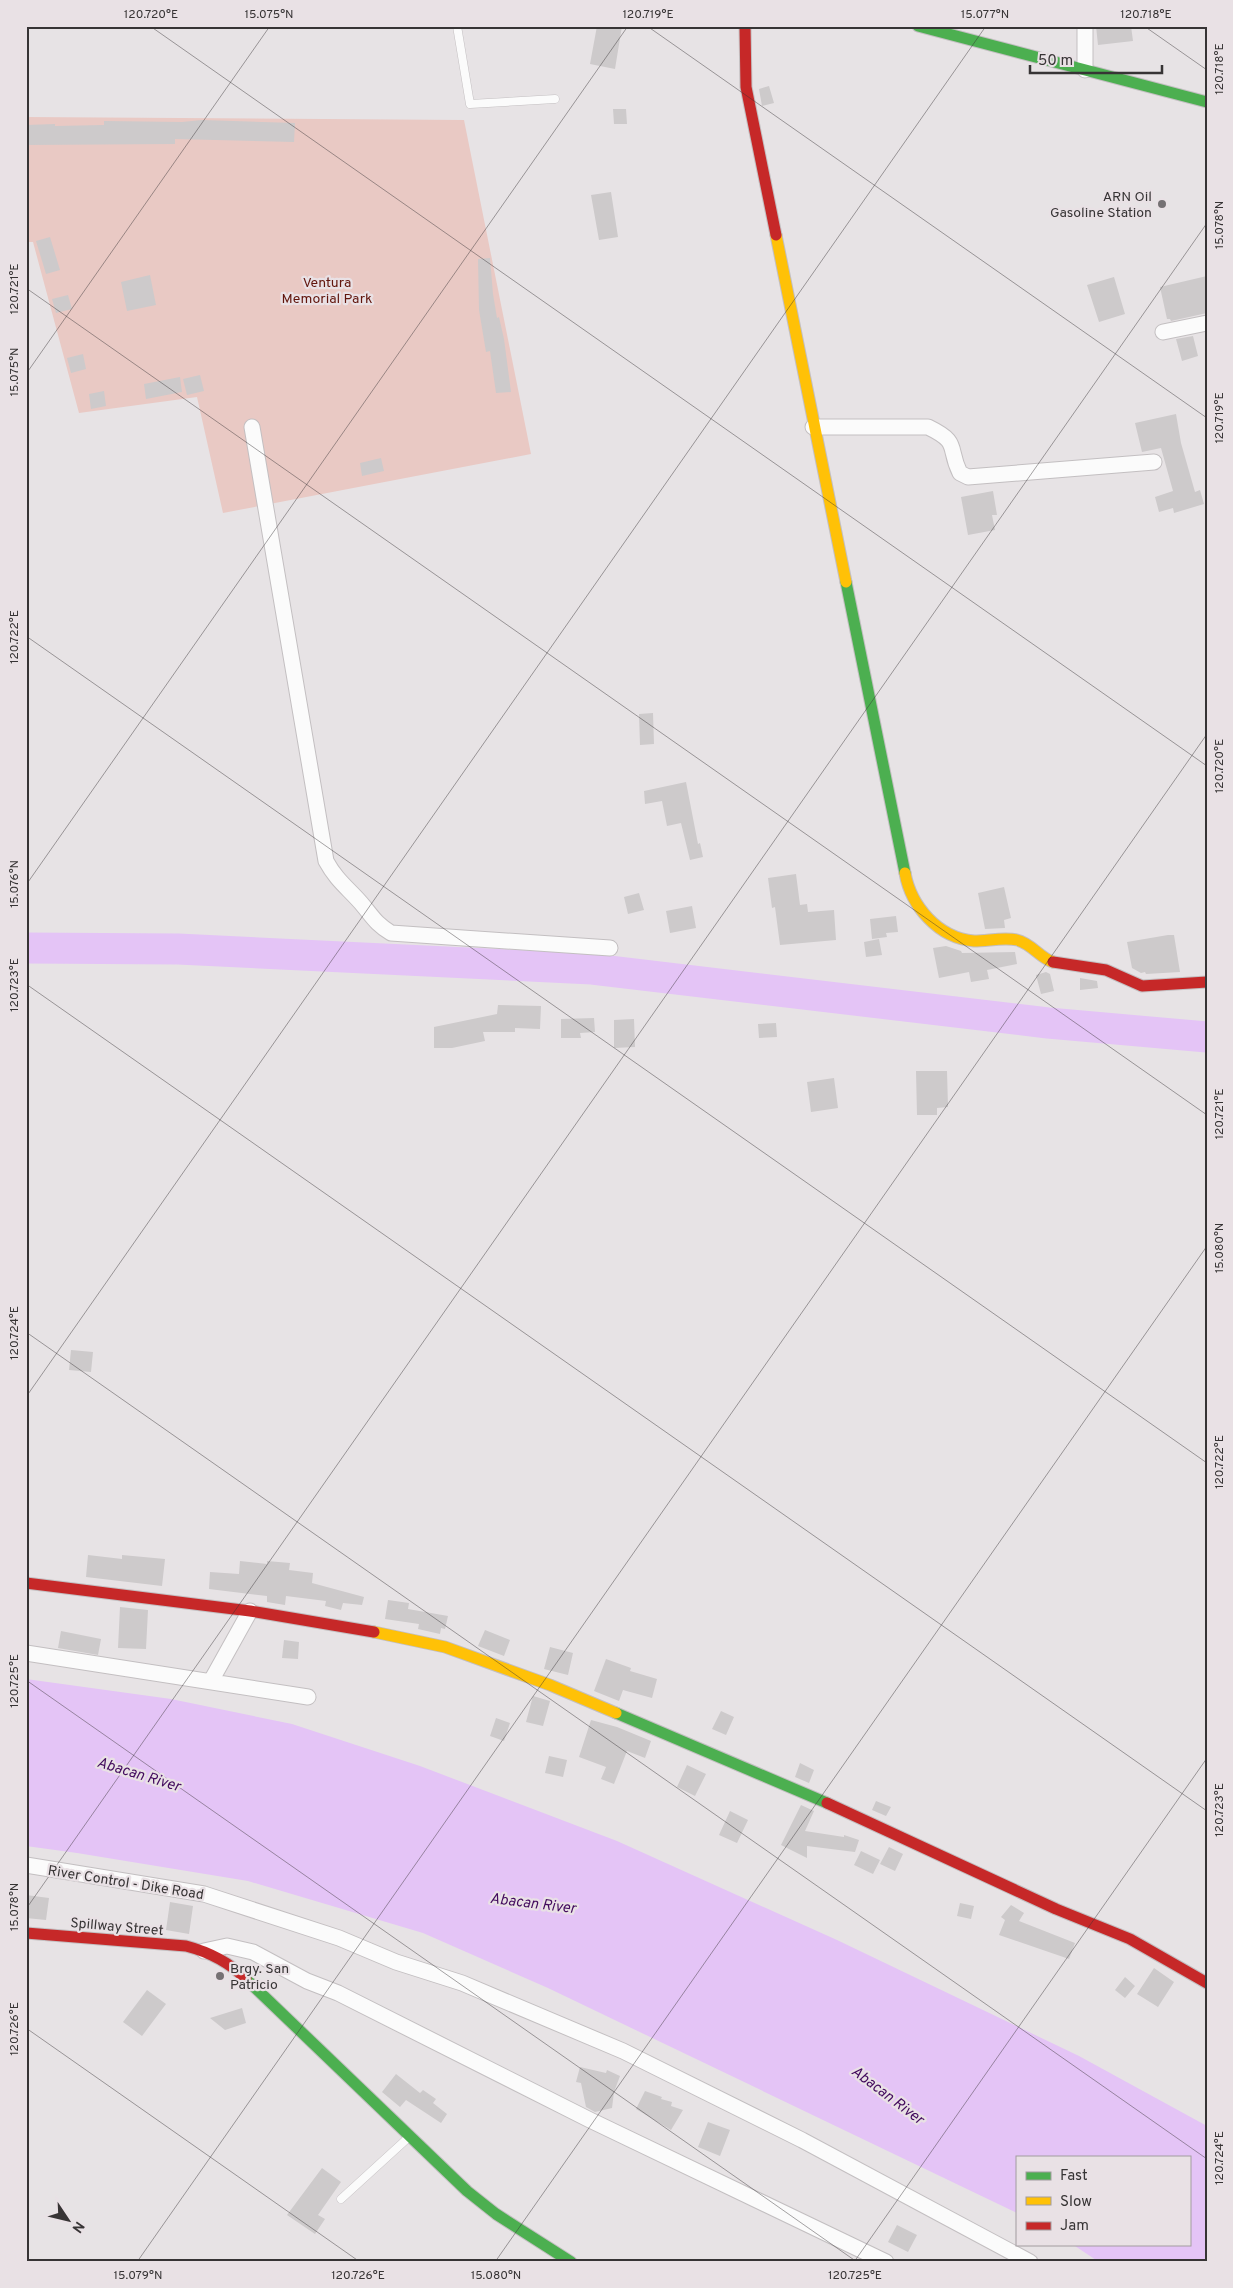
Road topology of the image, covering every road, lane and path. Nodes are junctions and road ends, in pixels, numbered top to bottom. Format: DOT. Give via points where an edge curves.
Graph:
graph roads {
  1 [pos="457,26"];
  2 [pos="745,26"];
  3 [pos="918,26"];
  4 [pos="1085,26"];
  5 [pos="1085,70"];
  6 [pos="555,99"];
  7 [pos="1207,102"];
  8 [pos="1206,326"];
  9 [pos="1163,332"];
  10 [pos="813,426"];
  11 [pos="252,427"];
  12 [pos="1154,462"];
  13 [pos="610,948"];
  14 [pos="1207,982"];
  15 [pos="26,1583"];
  16 [pos="250,1610"];
  17 [pos="26,1653"];
  18 [pos="211,1681"];
  19 [pos="308,1697"];
  20 [pos="26,1865"];
  21 [pos="26,1933"];
  22 [pos="204,1951"];
  23 [pos="1207,1983"];
  24 [pos="410,2137"];
  25 [pos="341,2200"];
  26 [pos="571,2262"];
  27 [pos="886,2262"];
  28 [pos="1030,2262"];
  1 -- 6 [label="lane" via="470,104"];
  2 -- 10 [label="street" via="746,87"];
  3 -- 5 [label="street"];
  4 -- 5 [label="street"];
  5 -- 7 [label="street"];
  8 -- 9 [label="street"];
  10 -- 12 [label="street" via="928,427 945,435 953,446 960,474 968,477"];
  10 -- 14 [label="street" via="908,890 920,908 949,934 962,939 1018,940 1059,965 1106,970 1142,986"];
  11 -- 13 [label="street" via="326,861 335,878 375,923 391,933"];
  15 -- 16 [label="street"];
  16 -- 18 [label="street"];
  16 -- 23 [label="street" via="445,1648 550,1685 866,1820 1056,1909 1130,1939"];
  17 -- 18 [label="street"];
  18 -- 19 [label="street"];
  20 -- 28 [label="street, River Control - Dike Road" via="204,1894 462,1983 623,2052 802,2140"];
  21 -- 22 [label="street, Spillway Street" via="186,1946"];
  22 -- 24 [label="street, Spillway Street" via="234,1966"];
  22 -- 27 [label="street" via="227,1946 253,1952"];
  24 -- 25 [label="lane"];
  24 -- 26 [label="street, Spillway Street" via="496,2214"];
}
